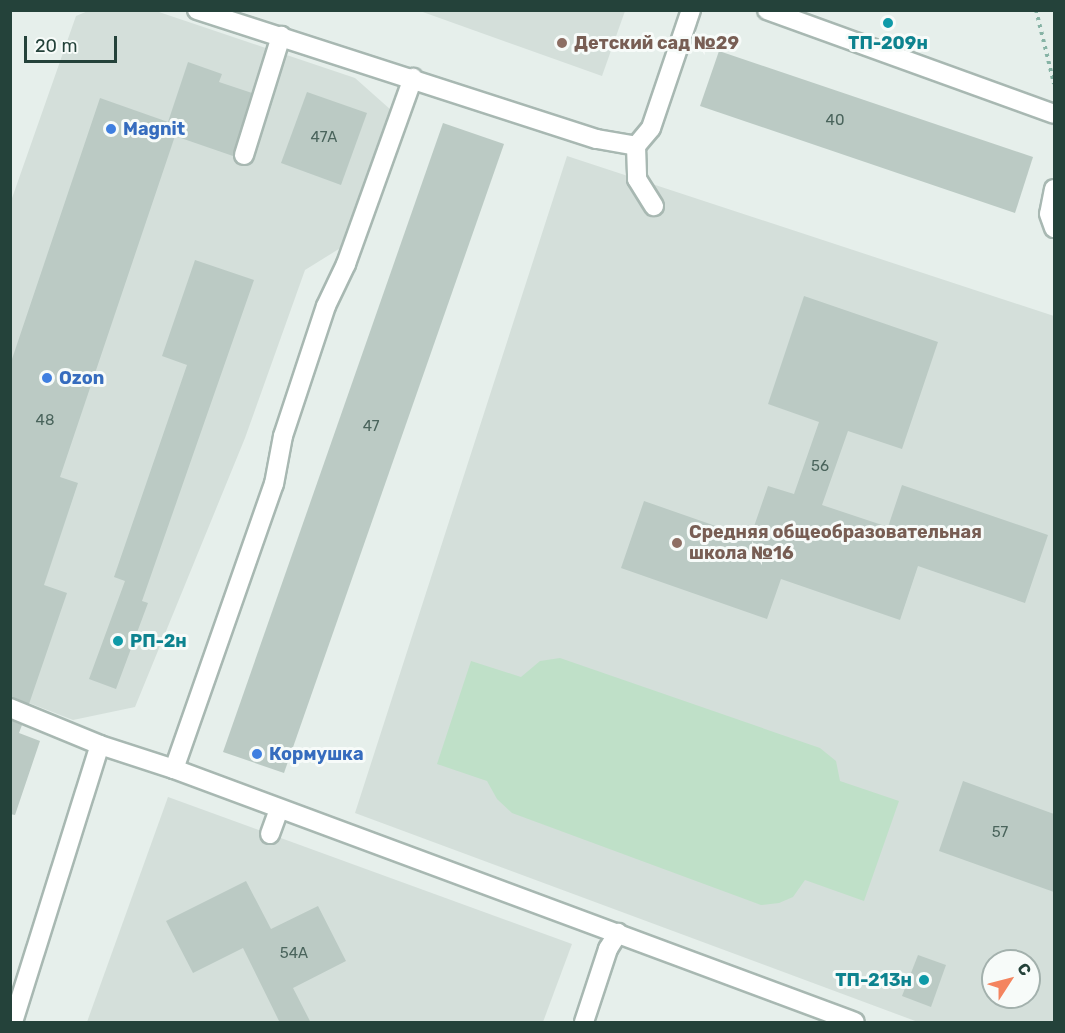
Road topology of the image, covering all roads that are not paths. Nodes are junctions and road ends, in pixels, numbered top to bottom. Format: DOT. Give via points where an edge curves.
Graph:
graph roads {
  1 [pos="691,10"];
  2 [pos="767,10"];
  3 [pos="202,11"];
  4 [pos="280,36"];
  5 [pos="413,78"];
  6 [pos="1054,114"];
  7 [pos="636,146"];
  8 [pos="244,155"];
  9 [pos="1054,189"];
  10 [pos="654,206"];
  11 [pos="1054,228"];
  12 [pos="10,708"];
  13 [pos="100,746"];
  14 [pos="174,770"];
  15 [pos="279,809"];
  16 [pos="270,834"];
  17 [pos="618,933"];
  18 [pos="14,1023"];
  19 [pos="584,1023"];
  20 [pos="855,1023"];
  1 -- 7 [label="lane" via="651,128"];
  2 -- 6 [label="lane"];
  3 -- 4 [label="lane"];
  4 -- 5 [label="lane"];
  4 -- 8 [label="lane"];
  5 -- 7 [label="lane" via="597,140"];
  5 -- 14 [label="lane" via="346,264 326,306 283,436 274,484"];
  7 -- 10 [label="lane" via="637,179"];
  9 -- 11 [label="lane" via="1049,214"];
  12 -- 13 [label="lane"];
  13 -- 14 [label="lane"];
  13 -- 18 [label="lane"];
  14 -- 15 [label="lane"];
  15 -- 16 [label="lane"];
  15 -- 17 [label="lane"];
  17 -- 19 [label="lane" via="608,949"];
  17 -- 20 [label="lane"];
}
